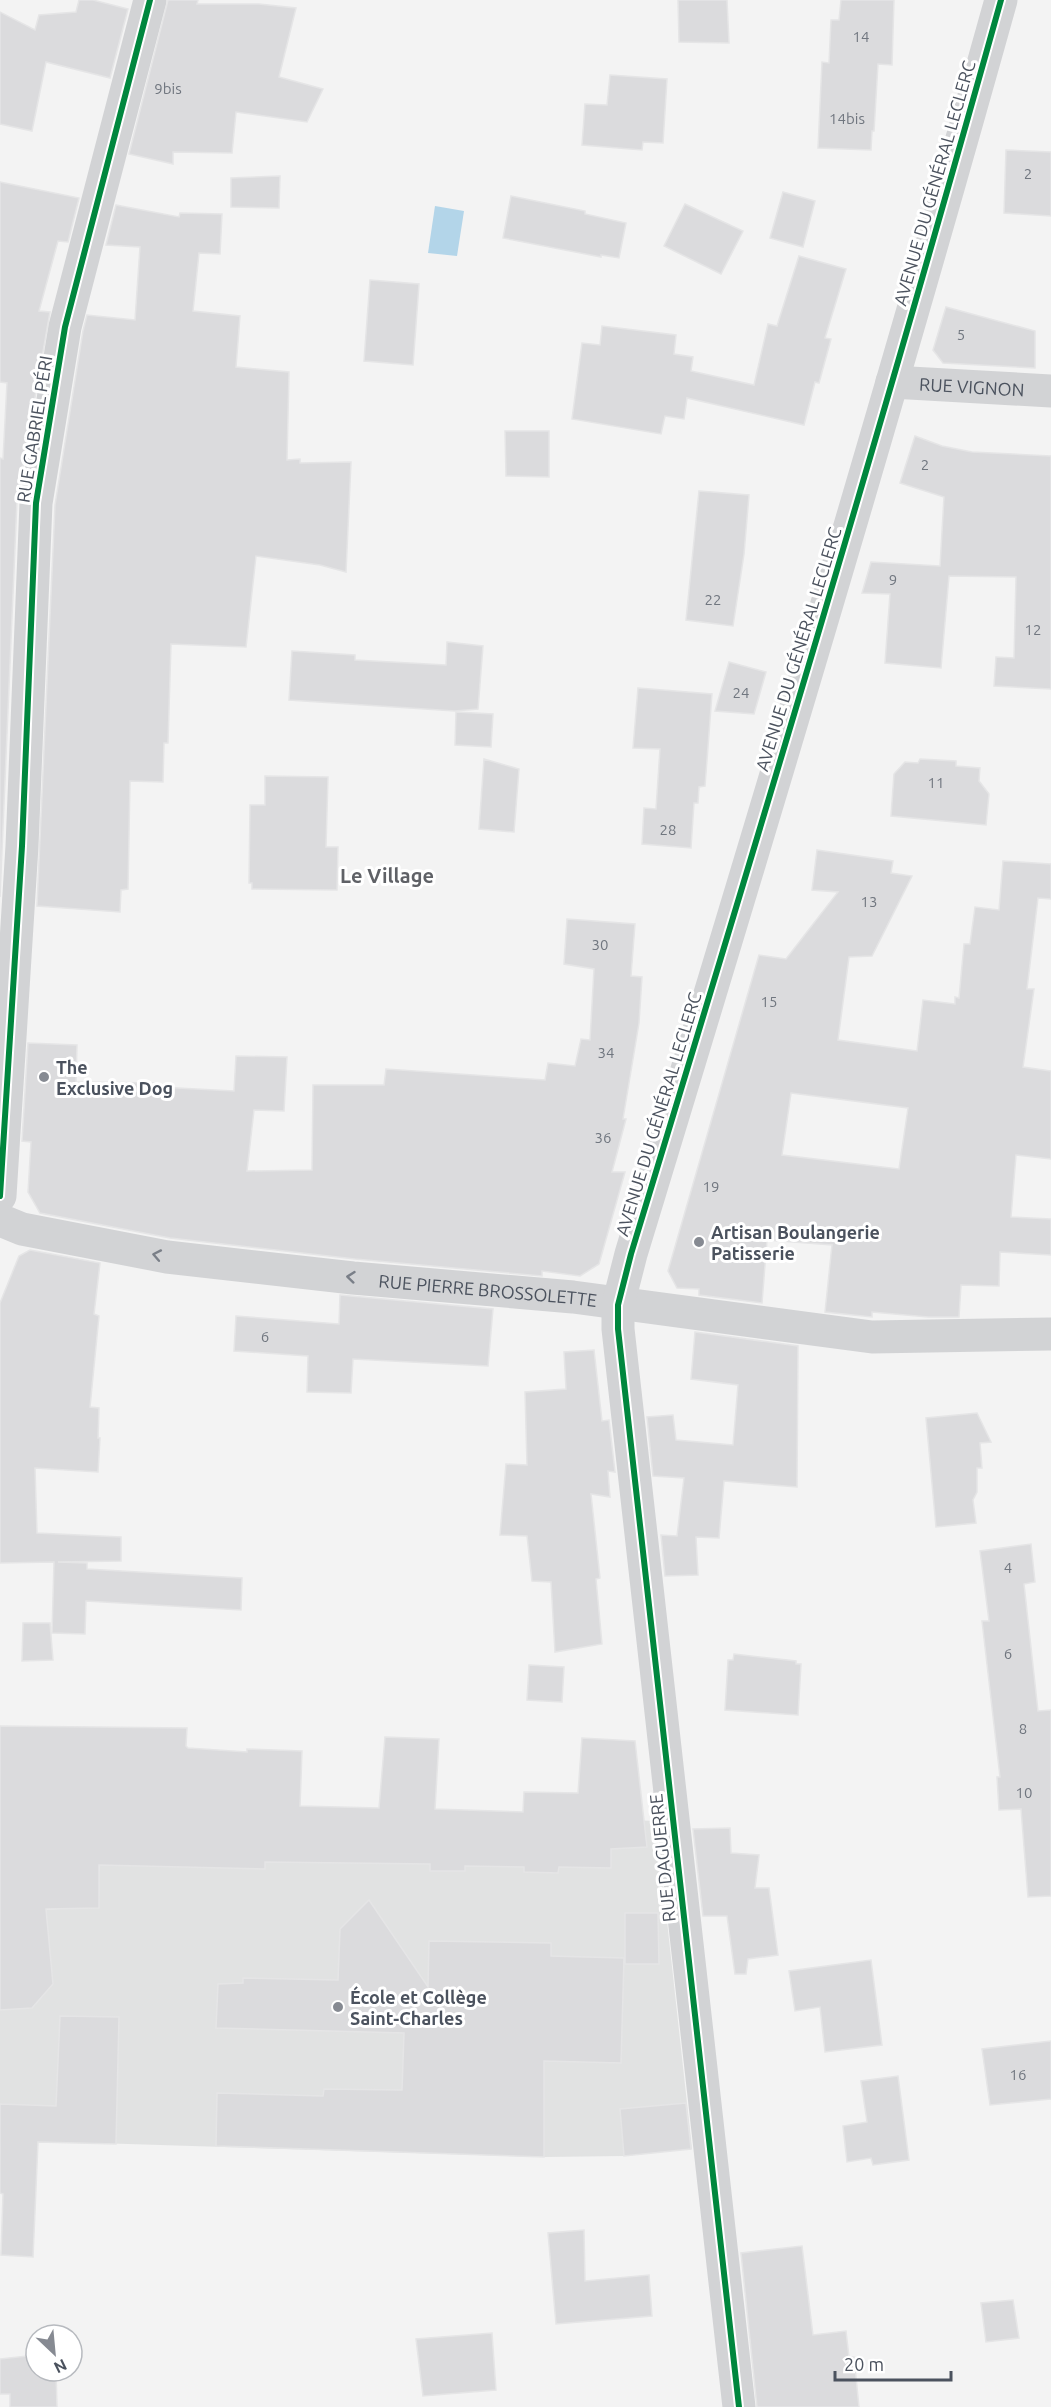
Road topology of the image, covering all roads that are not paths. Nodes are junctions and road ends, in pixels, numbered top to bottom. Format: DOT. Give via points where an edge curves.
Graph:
graph roads {
  1 [pos="150,0"];
  2 [pos="1001,0"];
  3 [pos="892,382"];
  4 [pos="1051,391"];
  5 [pos="0,1196"];
  6 [pos="0,1220"];
  7 [pos="618,1305"];
  8 [pos="1051,1334"];
  9 [pos="739,2407"];
  1 -- 5 [label="street, RUE GABRIEL PÉRI" via="65,327 36,503 22,846"];
  2 -- 3 [label="street, AVENUE DU GÉNÉRAL LECLERC"];
  3 -- 4 [label="street, RUE VIGNON"];
  3 -- 7 [label="street, AVENUE DU GÉNÉRAL LECLERC"];
  7 -- 6 [label="street, RUE PIERRE BROSSOLETTE, one-way" via="167,1257 22,1229"];
  7 -- 8 [label="street, RUE PIERRE BROSSOLETTE" via="872,1337"];
  7 -- 9 [label="street, RUE DAGUERRE"];
}
